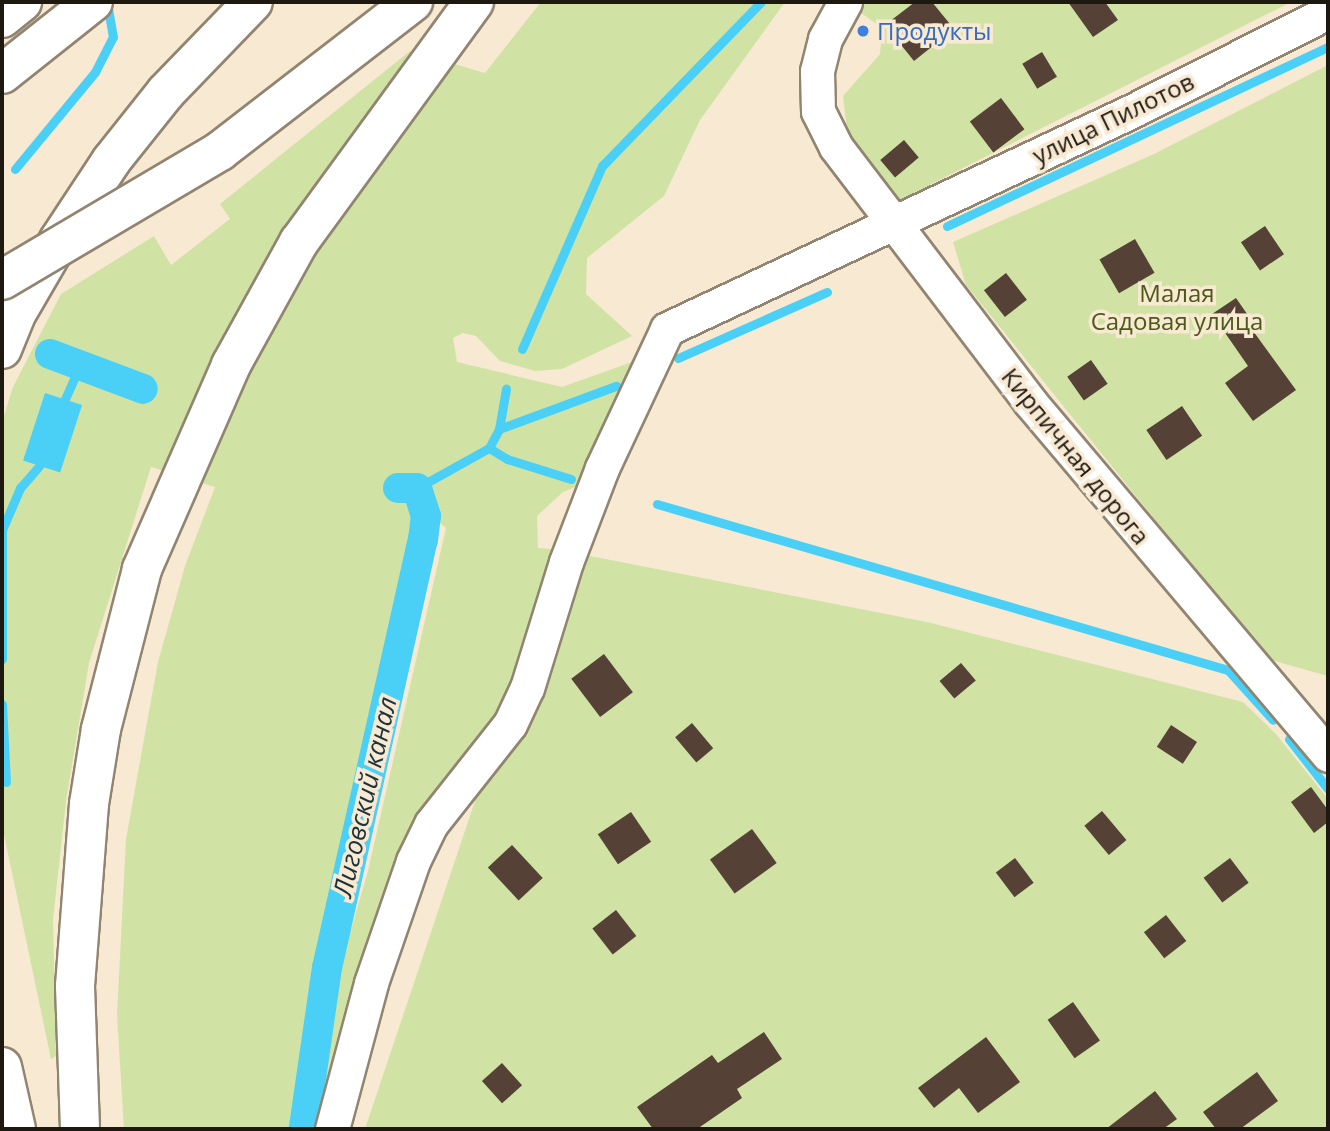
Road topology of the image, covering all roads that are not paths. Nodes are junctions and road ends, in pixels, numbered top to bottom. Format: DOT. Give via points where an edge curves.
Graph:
graph roads {
  1 [pos="22,2"];
  2 [pos="93,2"];
  3 [pos="253,2"];
  4 [pos="413,2"];
  5 [pos="474,2"];
  6 [pos="845,2"];
  7 [pos="1328,12"];
  8 [pos="2,18"];
  9 [pos="2,74"];
  10 [pos="896,222"];
  11 [pos="2,280"];
  12 [pos="2,349"];
  13 [pos="1328,755"];
  14 [pos="2,1067"];
  15 [pos="16,1129"];
  16 [pos="80,1129"];
  17 [pos="332,1129"];
  1 -- 8 [label="main road"];
  2 -- 9 [label="main road"];
  3 -- 12 [label="main road" via="166,92 111,161 59,240 15,316"];
  4 -- 11 [label="main road, bridge" via="220,151"];
  5 -- 16 [label="main road" via="299,242 231,365 142,569 119,648 89,804 75,986"];
  6 -- 10 [label="street, Кирпичная дорога" via="825,39 817,71 818,111 836,147"];
  7 -- 10 [label="street, улица Пилотов"];
  10 -- 13 [label="street, Кирпичная дорога" via="1030,401"];
  10 -- 17 [label="street, улица Пилотов" via="667,329 603,468 574,564 510,724 431,824 413,862 371,983"];
  14 -- 15 [label="main road"];
}
